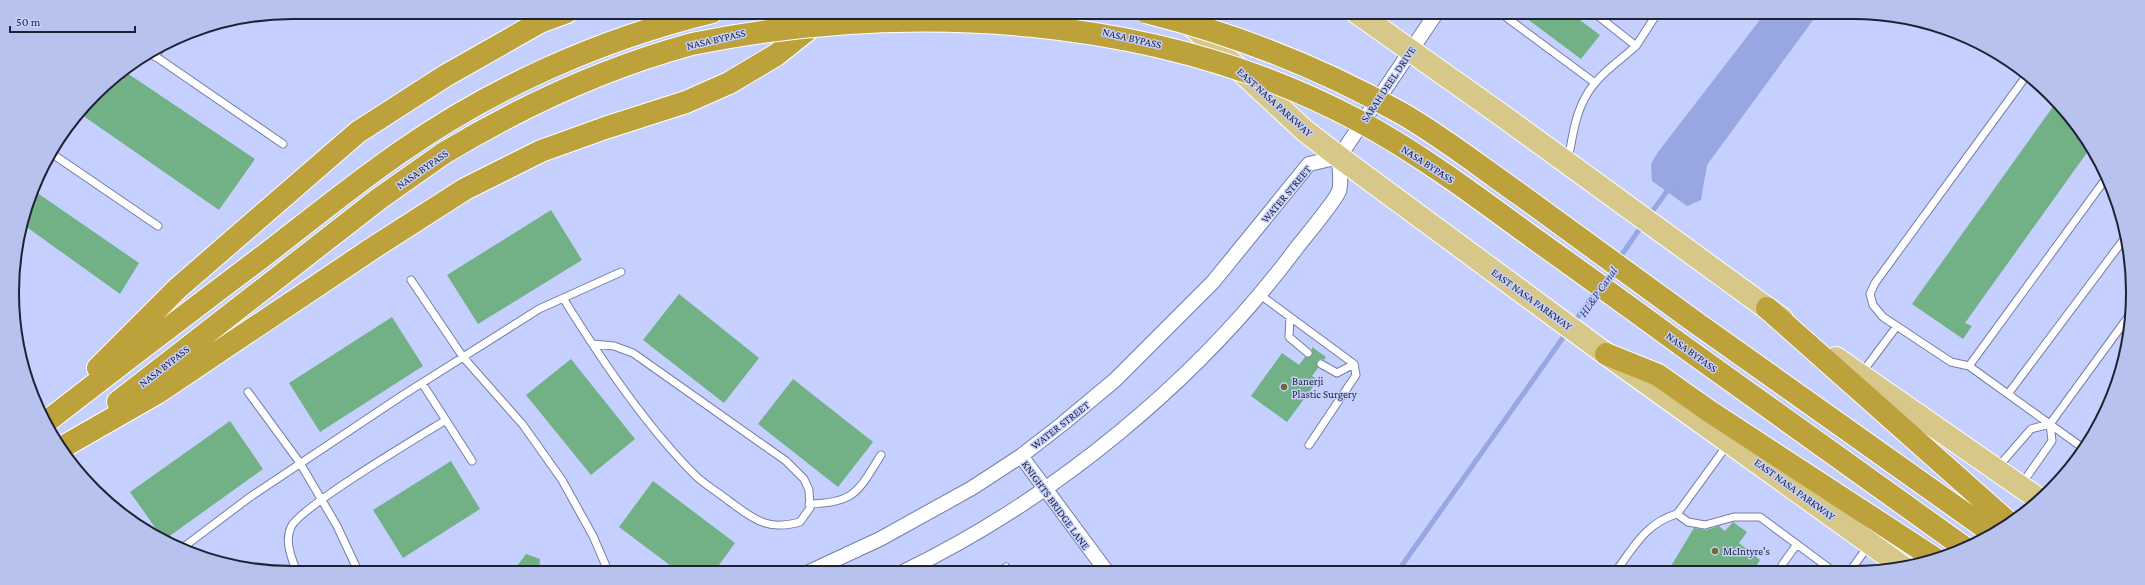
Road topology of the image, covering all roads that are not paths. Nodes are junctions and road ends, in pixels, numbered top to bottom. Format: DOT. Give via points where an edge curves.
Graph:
graph roads {
  1 [pos="548,19"];
  2 [pos="687,19"];
  3 [pos="821,19"];
  4 [pos="824,19"];
  5 [pos="1020,19"];
  6 [pos="1170,19"];
  7 [pos="1185,19"];
  8 [pos="1366,19"];
  9 [pos="1432,19"];
  10 [pos="1509,19"];
  11 [pos="1602,19"];
  12 [pos="1653,19"];
  13 [pos="1636,46"];
  14 [pos="1411,50"];
  15 [pos="155,56"];
  16 [pos="2024,80"];
  17 [pos="1595,83"];
  18 [pos="283,144"];
  19 [pos="56,156"];
  20 [pos="1339,157"];
  21 [pos="1568,163"];
  22 [pos="2103,183"];
  23 [pos="158,226"];
  24 [pos="2122,242"];
  25 [pos="622,272"];
  26 [pos="411,280"];
  27 [pos="1259,294"];
  28 [pos="564,298"];
  29 [pos="1767,308"];
  30 [pos="1290,317"];
  31 [pos="2124,322"];
  32 [pos="1897,326"];
  33 [pos="593,344"];
  34 [pos="1308,353"];
  35 [pos="1606,354"];
  36 [pos="463,357"];
  37 [pos="1321,364"];
  38 [pos="1354,364"];
  39 [pos="1969,366"];
  40 [pos="1859,375"];
  41 [pos="422,383"];
  42 [pos="248,392"];
  43 [pos="2008,394"];
  44 [pos="49,417"];
  45 [pos="50,418"];
  46 [pos="446,420"];
  47 [pos="2050,424"];
  48 [pos="1729,442"];
  49 [pos="65,444"];
  50 [pos="66,445"];
  51 [pos="1309,445"];
  52 [pos="2079,445"];
  53 [pos="881,455"];
  54 [pos="1021,456"];
  55 [pos="472,461"];
  56 [pos="300,463"];
  57 [pos="1997,469"];
  58 [pos="2021,485"];
  59 [pos="1044,488"];
  60 [pos="2035,496"];
  61 [pos="322,500"];
  62 [pos="810,504"];
  63 [pos="1676,514"];
  64 [pos="2005,519"];
  65 [pos="1988,530"];
  66 [pos="1870,543"];
  67 [pos="1797,544"];
  68 [pos="1959,544"];
  69 [pos="187,545"];
  70 [pos="1929,555"];
  71 [pos="1897,563"];
  72 [pos="295,566"];
  73 [pos="356,566"];
  74 [pos="606,566"];
  75 [pos="821,566"];
  76 [pos="915,566"];
  77 [pos="1102,566"];
  78 [pos="1620,566"];
  79 [pos="1782,566"];
  80 [pos="1826,566"];
  81 [pos="1854,566"];
  1 -- 44 [label="highway" via="444,76 358,132 178,288"];
  2 -- 45 [label="highway" via="637,33 561,63 482,101 431,131 373,172"];
  3 -- 50 [label="highway" via="776,56 729,83 686,102 541,151 466,189 157,393"];
  4 -- 49 [label="highway, NASA BYPASS, bridge" via="736,33 662,52 587,80 501,119 444,152 380,198"];
  5 -- 68 [label="highway, NASA BYPASS, bridge" via="1050,22 1140,39 1203,57 1269,80 1356,120 1439,170"];
  6 -- 65 [label="highway, bridge" via="1229,36 1277,54 1330,77 1401,113 1449,143"];
  7 -- 20 [label="main road, EAST NASA PARKWAY" via="1304,130"];
  8 -- 14 [label="main road"];
  9 -- 14 [label="street, SARAH DEEL DRIVE"];
  10 -- 17 [label="lane"];
  11 -- 13 [label="lane"];
  12 -- 13 [label="lane"];
  13 -- 17 [label="lane"];
  14 -- 20 [label="street, SARAH DEEL DRIVE"];
  14 -- 21 [label="main road"];
  15 -- 18 [label="lane"];
  16 -- 32 [label="lane" via="1875,283 1870,294 1873,305 1883,317"];
  17 -- 21 [label="lane" via="1582,101 1575,122"];
  19 -- 23 [label="lane"];
  20 -- 27 [label="street" via="1339,191"];
  20 -- 35 [label="main road, EAST NASA PARKWAY"];
  20 -- 54 [label="street, WATER STREET" via="1309,164 1218,276 1172,324 1089,402"];
  21 -- 29 [label="main road"];
  22 -- 39 [label="lane"];
  24 -- 43 [label="lane"];
  25 -- 28 [label="lane"];
  26 -- 36 [label="lane"];
  27 -- 30 [label="lane"];
  27 -- 59 [label="street" via="1221,338 1171,387 1125,428"];
  28 -- 33 [label="lane"];
  28 -- 36 [label="lane" via="540,309"];
  29 -- 40 [label="main road"];
  29 -- 64 [label="highway"];
  30 -- 34 [label="lane" via="1289,337"];
  30 -- 38 [label="lane"];
  31 -- 47 [label="lane"];
  32 -- 39 [label="lane" via="1951,362"];
  32 -- 40 [label="lane"];
  33 -- 62 [label="lane" via="614,346 633,353 786,461 804,479 809,490"];
  33 -- 62 [label="lane" via="665,442 704,482 745,513 764,523 777,526 800,522"];
  35 -- 48 [label="main road, EAST NASA PARKWAY"];
  35 -- 70 [label="highway" via="1658,375"];
  36 -- 41 [label="lane"];
  36 -- 74 [label="lane" via="523,425 562,480"];
  37 -- 38 [label="lane" via="1337,373"];
  38 -- 51 [label="lane" via="1356,375"];
  39 -- 43 [label="lane"];
  40 -- 57 [label="main road"];
  41 -- 46 [label="lane"];
  41 -- 56 [label="lane"];
  42 -- 56 [label="lane"];
  43 -- 47 [label="lane"];
  46 -- 55 [label="lane"];
  46 -- 61 [label="lane"];
  47 -- 52 [label="lane"];
  47 -- 57 [label="lane" via="2031,429"];
  47 -- 58 [label="lane" via="2052,441"];
  48 -- 63 [label="lane"];
  48 -- 66 [label="main road, EAST NASA PARKWAY"];
  53 -- 62 [label="lane" via="858,491 837,502"];
  54 -- 59 [label="street, KNIGHTS BRIDGE LANE"];
  54 -- 75 [label="street, WATER STREET" via="921,517"];
  56 -- 61 [label="lane"];
  56 -- 69 [label="lane"];
  57 -- 58 [label="main road"];
  58 -- 60 [label="main road"];
  59 -- 76 [label="street" via="954,546"];
  59 -- 77 [label="street, KNIGHTS BRIDGE LANE"];
  61 -- 72 [label="lane" via="291,525 287,539"];
  61 -- 73 [label="lane"];
  63 -- 67 [label="lane" via="1688,522 1705,525 1734,517 1760,517"];
  63 -- 78 [label="lane" via="1663,518 1647,530"];
  66 -- 71 [label="main road, EAST NASA PARKWAY"];
  66 -- 81 [label="lane"];
  67 -- 79 [label="lane"];
  67 -- 80 [label="lane"];
}
